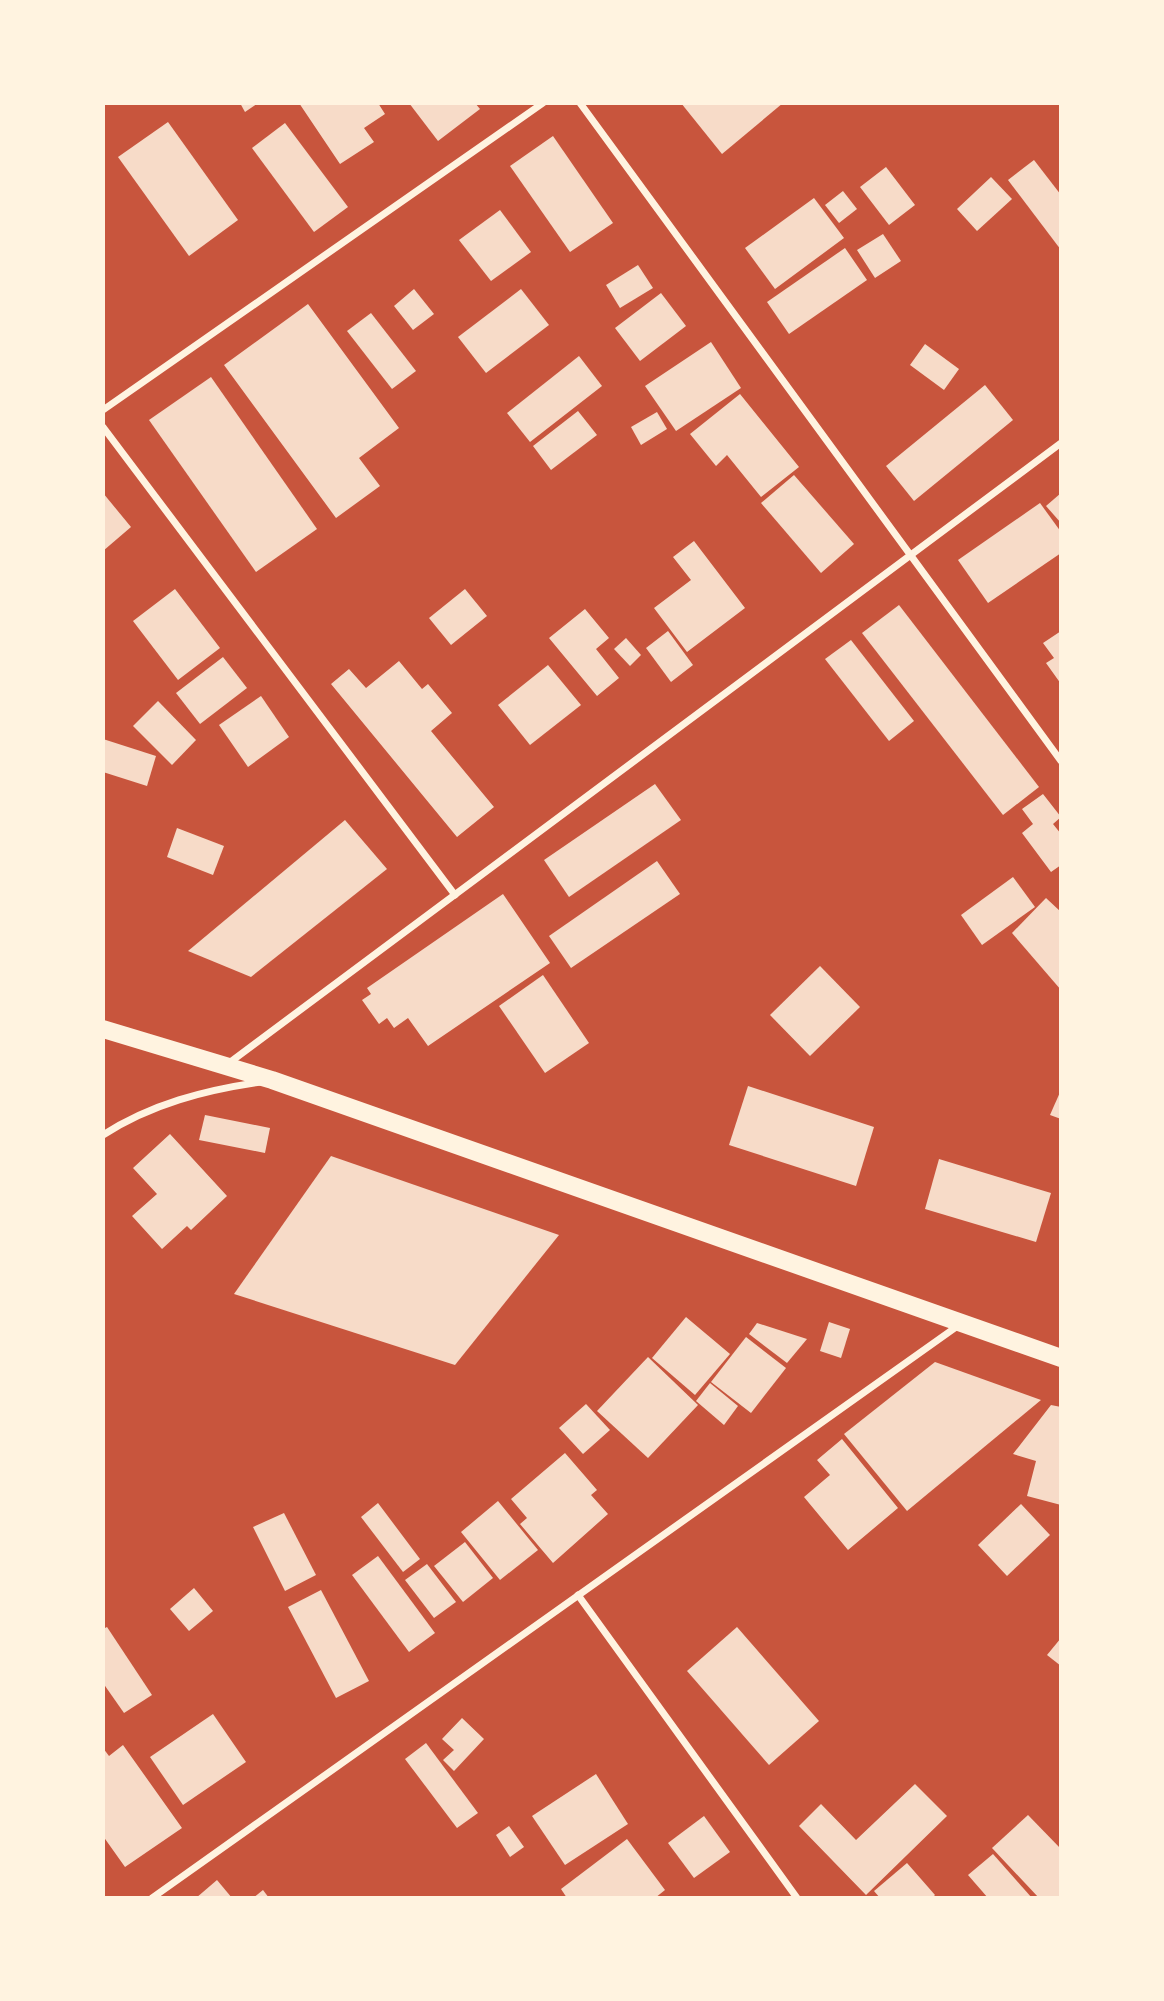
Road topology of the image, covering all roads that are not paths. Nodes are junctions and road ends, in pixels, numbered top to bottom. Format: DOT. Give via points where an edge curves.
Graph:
graph roads {
  1 [pos="543,103"];
  2 [pos="580,103"];
  3 [pos="103,411"];
  4 [pos="103,428"];
  5 [pos="1061,443"];
  6 [pos="910,556"];
  7 [pos="1061,761"];
  8 [pos="455,895"];
  9 [pos="103,1029"];
  10 [pos="226,1066"];
  11 [pos="272,1080"];
  12 [pos="103,1135"];
  13 [pos="959,1324"];
  14 [pos="1061,1358"];
  15 [pos="578,1595"];
  16 [pos="152,1898"];
  17 [pos="797,1898"];
  1 -- 3 [label="street"];
  2 -- 6 [label="street"];
  4 -- 8 [label="street"];
  5 -- 6 [label="street"];
  6 -- 7 [label="street"];
  6 -- 8 [label="street"];
  8 -- 10 [label="street"];
  9 -- 10 [label="main road"];
  10 -- 11 [label="main road"];
  11 -- 12 [label="street" via="215,1089 159,1106"];
  11 -- 13 [label="main road"];
  13 -- 14 [label="main road"];
  13 -- 15 [label="street"];
  15 -- 16 [label="street"];
  15 -- 17 [label="street"];
}
